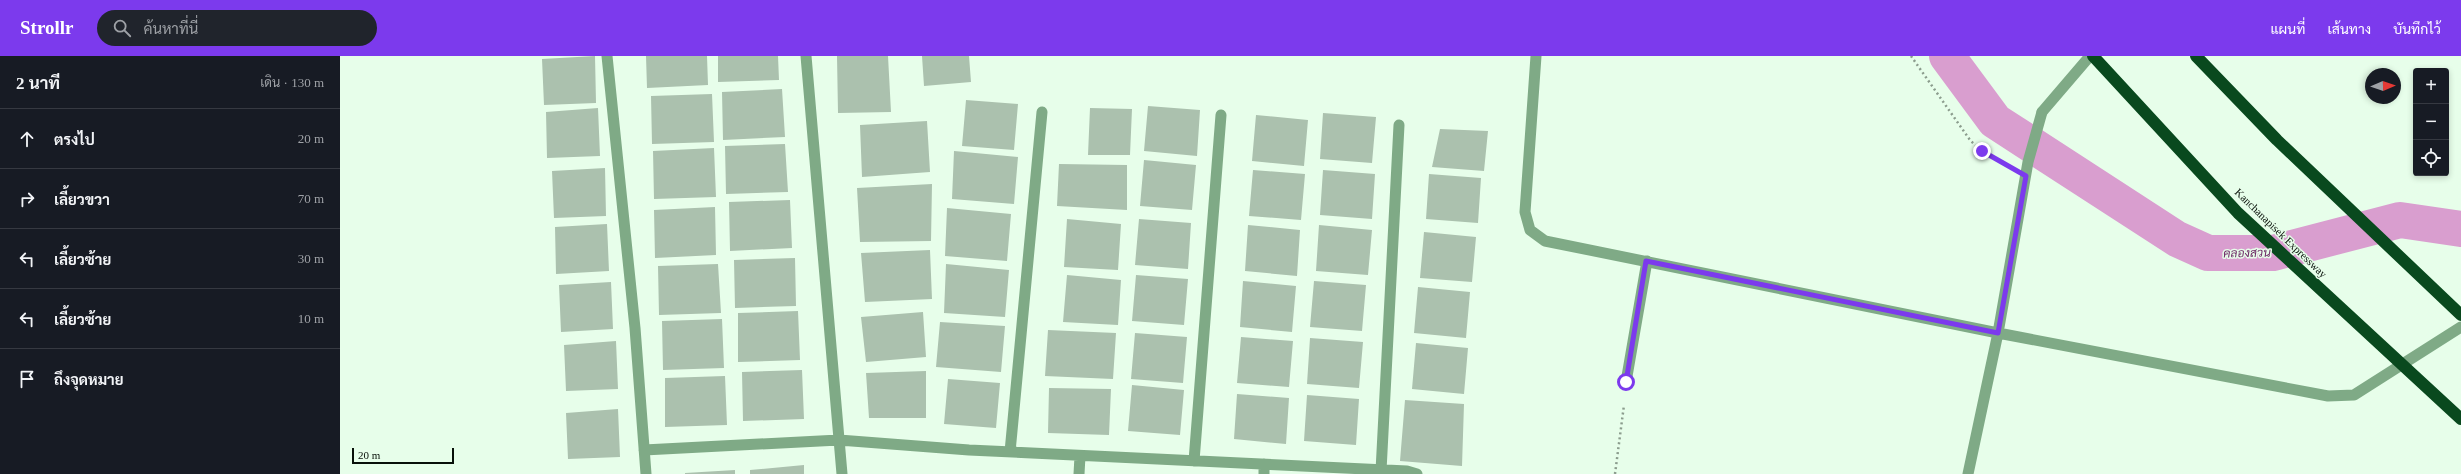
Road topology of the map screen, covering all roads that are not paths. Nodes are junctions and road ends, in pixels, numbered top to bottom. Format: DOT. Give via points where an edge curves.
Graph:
graph roads {
  1 [pos="607,56"];
  2 [pos="806,56"];
  3 [pos="1536,56"];
  4 [pos="2090,56"];
  5 [pos="2093,56"];
  6 [pos="2196,56"];
  7 [pos="1042,112"];
  8 [pos="1221,115"];
  9 [pos="1398,125"];
  10 [pos="1646,261"];
  11 [pos="2461,315"];
  12 [pos="2461,327"];
  13 [pos="1998,333"];
  14 [pos="1626,382"];
  15 [pos="2461,419"];
  16 [pos="839,440"];
  17 [pos="644,450"];
  18 [pos="1010,452"];
  19 [pos="1080,456"];
  20 [pos="1194,461"];
  21 [pos="1264,469"];
  22 [pos="1381,471"];
  23 [pos="646,474"];
  24 [pos="842,474"];
  25 [pos="1079,474"];
  26 [pos="1417,474"];
  27 [pos="1968,474"];
  1 -- 17 [label="street" via="635,328"];
  2 -- 16 [label="street"];
  3 -- 10 [label="street" via="1526,212 1530,230 1545,241"];
  4 -- 13 [label="street" via="2042,112 2028,162"];
  5 -- 15 [label="highway, Kanchanapisek Expressway, bridge" via="2238,213"];
  6 -- 11 [label="highway" via="2278,140"];
  7 -- 18 [label="street"];
  8 -- 20 [label="street"];
  9 -- 22 [label="street"];
  10 -- 13 [label="street"];
  10 -- 14 [label="street"];
  12 -- 13 [label="street" via="2354,395 2328,396"];
  13 -- 27 [label="street"];
  16 -- 17 [label="street"];
  16 -- 18 [label="street"];
  16 -- 24 [label="street"];
  17 -- 23 [label="street"];
  18 -- 19 [label="street"];
  19 -- 20 [label="street"];
  19 -- 25 [label="street"];
  20 -- 21 [label="street"];
  21 -- 22 [label="street"];
  22 -- 26 [label="street" via="1407,471"];
}
